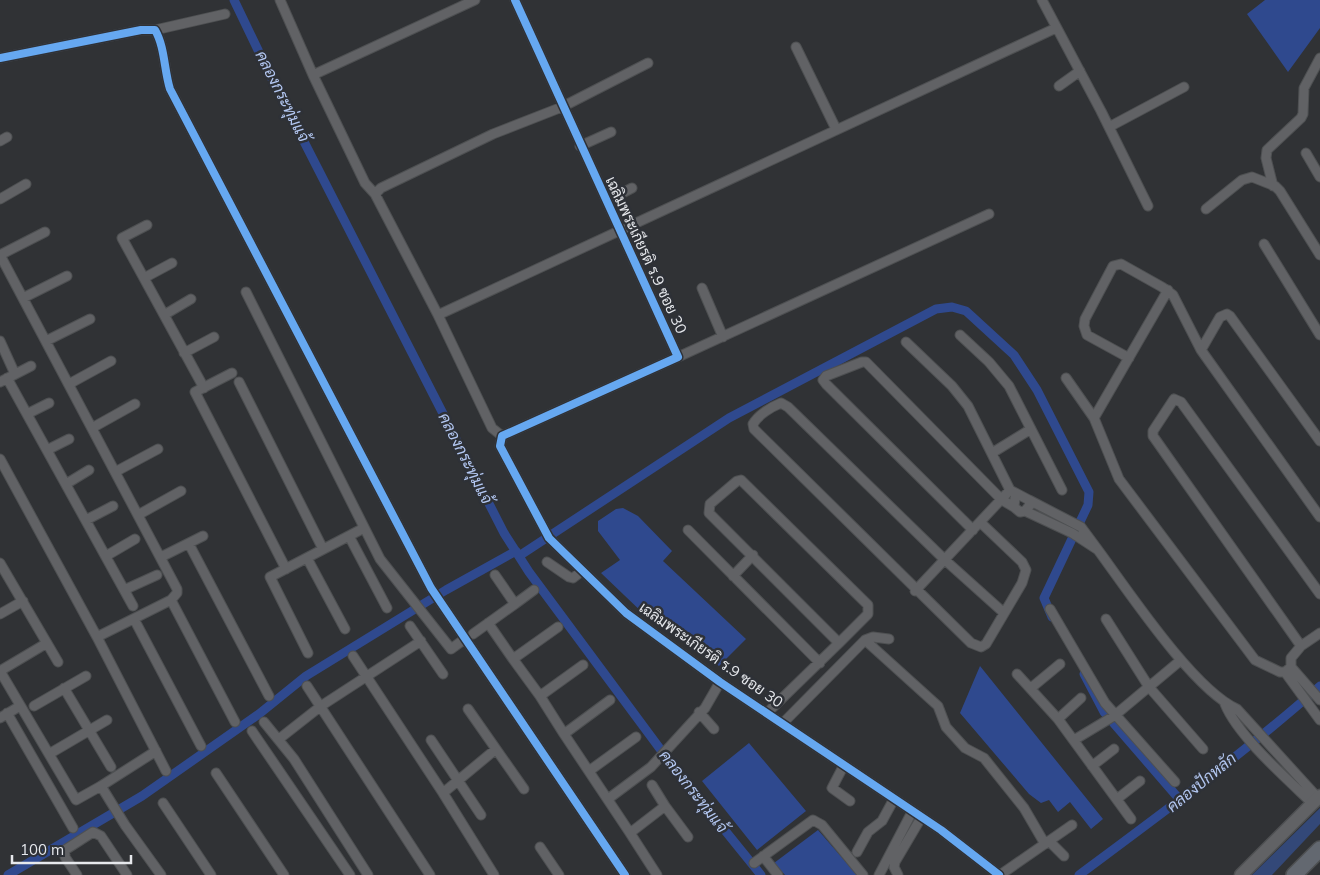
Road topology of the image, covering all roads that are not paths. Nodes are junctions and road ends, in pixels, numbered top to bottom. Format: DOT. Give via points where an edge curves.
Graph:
graph roads {
  1 [pos="280,0"];
  2 [pos="475,0"];
  3 [pos="515,0"];
  4 [pos="1042,0"];
  5 [pos="225,14"];
  6 [pos="1056,28"];
  7 [pos="155,30"];
  8 [pos="796,47"];
  9 [pos="0,58"];
  10 [pos="1320,58"];
  11 [pos="648,63"];
  12 [pos="1080,71"];
  13 [pos="312,75"];
  14 [pos="1059,86"];
  15 [pos="1184,87"];
  16 [pos="562,107"];
  17 [pos="1109,127"];
  18 [pos="836,129"];
  19 [pos="610,132"];
  20 [pos="580,146"];
  21 [pos="1306,153"];
  22 [pos="1320,176"];
  23 [pos="26,184"];
  24 [pos="1273,186"];
  25 [pos="632,188"];
  26 [pos="375,194"];
  27 [pos="0,199"];
  28 [pos="607,201"];
  29 [pos="1148,206"];
  30 [pos="1206,209"];
  31 [pos="989,214"];
  32 [pos="147,225"];
  33 [pos="620,229"];
  34 [pos="45,232"];
  35 [pos="1264,244"];
  36 [pos="0,255"];
  37 [pos="1320,255"];
  38 [pos="172,263"];
  39 [pos="68,276"];
  40 [pos="144,278"];
  41 [pos="702,288"];
  42 [pos="1168,290"];
  43 [pos="246,292"];
  44 [pos="22,298"];
  45 [pos="191,299"];
  46 [pos="164,315"];
  47 [pos="438,315"];
  48 [pos="90,318"];
  49 [pos="960,335"];
  50 [pos="1320,335"];
  51 [pos="214,337"];
  52 [pos="724,337"];
  53 [pos="46,341"];
  54 [pos="0,342"];
  55 [pos="906,342"];
  56 [pos="1201,350"];
  57 [pos="184,352"];
  58 [pos="678,357"];
  59 [pos="1129,358"];
  60 [pos="111,361"];
  61 [pos="31,366"];
  62 [pos="232,373"];
  63 [pos="5,377"];
  64 [pos="1066,378"];
  65 [pos="239,382"];
  66 [pos="69,384"];
  67 [pos="204,388"];
  68 [pos="49,403"];
  69 [pos="135,404"];
  70 [pos="27,414"];
  71 [pos="1094,418"];
  72 [pos="92,428"];
  73 [pos="1031,430"];
  74 [pos="502,436"];
  75 [pos="69,439"];
  76 [pos="1320,440"];
  77 [pos="158,449"];
  78 [pos="47,450"];
  79 [pos="992,453"];
  80 [pos="0,459"];
  81 [pos="89,470"];
  82 [pos="115,472"];
  83 [pos="66,484"];
  84 [pos="1010,490"];
  85 [pos="1062,490"];
  86 [pos="181,491"];
  87 [pos="1018,496"];
  88 [pos="1002,500"];
  89 [pos="1029,500"];
  90 [pos="113,506"];
  91 [pos="1014,506"];
  92 [pos="1025,511"];
  93 [pos="138,515"];
  94 [pos="1320,517"];
  95 [pos="86,520"];
  96 [pos="980,522"];
  97 [pos="364,528"];
  98 [pos="688,530"];
  99 [pos="973,530"];
  100 [pos="203,536"];
  101 [pos="349,536"];
  102 [pos="135,539"];
  103 [pos="189,544"];
  104 [pos="323,549"];
  105 [pos="1098,550"];
  106 [pos="753,555"];
  107 [pos="106,556"];
  108 [pos="160,557"];
  109 [pos="307,558"];
  110 [pos="945,560"];
  111 [pos="547,562"];
  112 [pos="0,563"];
  113 [pos="286,568"];
  114 [pos="582,571"];
  115 [pos="157,575"];
  116 [pos="495,575"];
  117 [pos="734,576"];
  118 [pos="124,590"];
  119 [pos="534,590"];
  120 [pos="915,591"];
  121 [pos="1320,594"];
  122 [pos="171,600"];
  123 [pos="23,601"];
  124 [pos="515,604"];
  125 [pos="133,606"];
  126 [pos="387,608"];
  127 [pos="1050,609"];
  128 [pos="1004,613"];
  129 [pos="0,614"];
  130 [pos="134,619"];
  131 [pos="1106,619"];
  132 [pos="488,623"];
  133 [pos="410,626"];
  134 [pos="558,627"];
  135 [pos="345,629"];
  136 [pos="1320,633"];
  137 [pos="470,636"];
  138 [pos="97,637"];
  139 [pos="866,640"];
  140 [pos="889,640"];
  141 [pos="421,641"];
  142 [pos="47,643"];
  143 [pos="839,643"];
  144 [pos="1301,646"];
  145 [pos="308,653"];
  146 [pos="353,656"];
  147 [pos="513,659"];
  148 [pos="1181,660"];
  149 [pos="58,662"];
  150 [pos="820,663"];
  151 [pos="1060,664"];
  152 [pos="583,665"];
  153 [pos="1288,669"];
  154 [pos="0,671"];
  155 [pos="443,674"];
  156 [pos="1017,674"];
  157 [pos="86,676"];
  158 [pos="365,678"];
  159 [pos="720,682"];
  160 [pos="307,686"];
  161 [pos="1149,687"];
  162 [pos="64,688"];
  163 [pos="1031,688"];
  164 [pos="269,696"];
  165 [pos="540,696"];
  166 [pos="1081,698"];
  167 [pos="610,700"];
  168 [pos="1320,700"];
  169 [pos="1225,704"];
  170 [pos="20,706"];
  171 [pos="34,706"];
  172 [pos="321,706"];
  173 [pos="468,709"];
  174 [pos="699,712"];
  175 [pos="768,712"];
  176 [pos="4,716"];
  177 [pos="1113,716"];
  178 [pos="1058,719"];
  179 [pos="107,720"];
  180 [pos="1320,720"];
  181 [pos="235,722"];
  182 [pos="264,722"];
  183 [pos="783,723"];
  184 [pos="714,729"];
  185 [pos="90,730"];
  186 [pos="252,731"];
  187 [pos="564,734"];
  188 [pos="636,737"];
  189 [pos="279,739"];
  190 [pos="431,740"];
  191 [pos="1074,740"];
  192 [pos="201,746"];
  193 [pos="496,749"];
  194 [pos="1114,749"];
  195 [pos="1203,749"];
  196 [pos="156,751"];
  197 [pos="49,754"];
  198 [pos="844,765"];
  199 [pos="1092,766"];
  200 [pos="111,767"];
  201 [pos="166,771"];
  202 [pos="589,771"];
  203 [pos="216,773"];
  204 [pos="459,781"];
  205 [pos="1140,781"];
  206 [pos="1175,782"];
  207 [pos="652,785"];
  208 [pos="101,786"];
  209 [pos="524,789"];
  210 [pos="443,793"];
  211 [pos="608,799"];
  212 [pos="894,799"];
  213 [pos="1116,799"];
  214 [pos="1317,799"];
  215 [pos="850,801"];
  216 [pos="162,803"];
  217 [pos="665,806"];
  218 [pos="912,812"];
  219 [pos="481,815"];
  220 [pos="921,818"];
  221 [pos="1131,819"];
  222 [pos="1072,825"];
  223 [pos="73,828"];
  224 [pos="630,833"];
  225 [pos="688,837"];
  226 [pos="1047,843"];
  227 [pos="540,847"];
  228 [pos="1320,849"];
  229 [pos="857,852"];
  230 [pos="763,856"];
  231 [pos="1064,856"];
  232 [pos="754,862"];
  233 [pos="994,874"];
  234 [pos="77,875"];
  235 [pos="127,875"];
  236 [pos="161,875"];
  237 [pos="211,875"];
  238 [pos="284,875"];
  239 [pos="350,875"];
  240 [pos="368,875"];
  241 [pos="430,875"];
  242 [pos="494,875"];
  243 [pos="559,875"];
  244 [pos="625,875"];
  245 [pos="657,875"];
  246 [pos="778,875"];
  247 [pos="863,875"];
  248 [pos="879,875"];
  249 [pos="898,875"];
  250 [pos="1241,875"];
  251 [pos="1294,875"];
  1 -- 13 [label="street"];
  2 -- 13 [label="street"];
  3 -- 16 [label="street, เฉลิมพระเกียรติ ร.9 ซอย 30"];
  4 -- 6 [label="street"];
  5 -- 7 [label="street"];
  6 -- 12 [label="street"];
  6 -- 18 [label="street"];
  7 -- 9 [label="street"];
  7 -- 137 [label="street" via="160,38 170,89 431,588"];
  8 -- 18 [label="street"];
  10 -- 24 [label="street" via="1304,88 1301,118 1267,150"];
  11 -- 16 [label="street"];
  12 -- 14 [label="street"];
  12 -- 17 [label="street"];
  13 -- 26 [label="street" via="365,184"];
  15 -- 17 [label="street"];
  16 -- 20 [label="street, เฉลิมพระเกียรติ ร.9 ซอย 30"];
  16 -- 26 [label="street" via="430,163"];
  17 -- 29 [label="street"];
  18 -- 33 [label="street"];
  19 -- 20 [label="street"];
  20 -- 28 [label="street, เฉลิมพระเกียรติ ร.9 ซอย 30"];
  21 -- 22 [label="street"];
  23 -- 27 [label="street"];
  24 -- 30 [label="street" via="1247,178"];
  24 -- 37 [label="street" via="1285,198"];
  25 -- 28 [label="street"];
  26 -- 47 [label="street"];
  28 -- 33 [label="street, เฉลิมพระเกียรติ ร.9 ซอย 30"];
  31 -- 52 [label="street"];
  32 -- 40 [label="street" via="122,238"];
  33 -- 47 [label="street"];
  33 -- 58 [label="street, เฉลิมพระเกียรติ ร.9 ซอย 30"];
  34 -- 36 [label="street"];
  35 -- 50 [label="street"];
  36 -- 44 [label="street"];
  38 -- 40 [label="street"];
  39 -- 44 [label="street"];
  40 -- 46 [label="street"];
  41 -- 52 [label="street"];
  42 -- 56 [label="street"];
  42 -- 59 [label="street"];
  42 -- 59 [label="street" via="1121,264 1113,266 1084,326 1087,335"];
  43 -- 97 [label="street"];
  44 -- 53 [label="street"];
  45 -- 46 [label="street"];
  46 -- 57 [label="street"];
  47 -- 74 [label="street" via="490,424"];
  48 -- 53 [label="street"];
  49 -- 73 [label="street" via="999,372"];
  51 -- 57 [label="street"];
  52 -- 58 [label="street"];
  53 -- 66 [label="street"];
  54 -- 63 [label="street"];
  55 -- 79 [label="street" via="968,406"];
  56 -- 76 [label="street" via="1220,317 1230,316"];
  56 -- 94 [label="street"];
  57 -- 67 [label="street"];
  58 -- 74 [label="street, เฉลิมพระเกียรติ ร.9 ซอย 30"];
  59 -- 71 [label="street"];
  60 -- 66 [label="street"];
  61 -- 63 [label="street"];
  62 -- 67 [label="street"];
  63 -- 70 [label="street"];
  64 -- 71 [label="street"];
  65 -- 104 [label="street"];
  66 -- 72 [label="street"];
  67 -- 113 [label="street" via="195,392"];
  68 -- 70 [label="street"];
  69 -- 72 [label="street"];
  70 -- 78 [label="street"];
  71 -- 153 [label="street" via="1119,479 1254,660 1267,667"];
  72 -- 82 [label="street"];
  73 -- 79 [label="street"];
  73 -- 85 [label="street"];
  74 -- 114 [label="street, เฉลิมพระเกียรติ ร.9 ซอย 30" via="500,446 547,535"];
  75 -- 78 [label="street"];
  77 -- 82 [label="street"];
  78 -- 83 [label="street"];
  79 -- 84 [label="street"];
  80 -- 138 [label="street"];
  81 -- 83 [label="street"];
  82 -- 93 [label="street"];
  83 -- 95 [label="street"];
  84 -- 87 [label="street"];
  84 -- 88 [label="street"];
  86 -- 93 [label="street"];
  87 -- 89 [label="street" via="1023,495"];
  87 -- 91 [label="street"];
  88 -- 91 [label="street"];
  88 -- 96 [label="street"];
  88 -- 99 [label="street" via="866,362 826,376 823,380 826,384"];
  89 -- 92 [label="street"];
  89 -- 105 [label="street" via="1076,524 1088,534"];
  90 -- 95 [label="street"];
  91 -- 92 [label="street" via="1020,512"];
  92 -- 105 [label="street" via="1072,533"];
  93 -- 108 [label="street"];
  95 -- 107 [label="street"];
  96 -- 99 [label="street"];
  96 -- 128 [label="street" via="1022,562 1026,570"];
  97 -- 101 [label="street"];
  97 -- 137 [label="street" via="380,559 451,649"];
  98 -- 117 [label="street"];
  99 -- 110 [label="street"];
  100 -- 103 [label="street"];
  101 -- 104 [label="street"];
  101 -- 126 [label="street"];
  102 -- 107 [label="street"];
  103 -- 108 [label="street"];
  103 -- 164 [label="street"];
  104 -- 109 [label="street"];
  105 -- 148 [label="street"];
  106 -- 117 [label="street"];
  106 -- 143 [label="street"];
  106 -- 143 [label="street" via="708,509 737,481 744,482 868,605 868,614"];
  107 -- 118 [label="street"];
  108 -- 122 [label="street" via="177,589"];
  109 -- 113 [label="street"];
  109 -- 135 [label="street"];
  110 -- 120 [label="street"];
  110 -- 120 [label="street" via="788,407 781,403 756,419 754,429"];
  110 -- 128 [label="street"];
  111 -- 114 [label="street" via="569,577 573,578"];
  112 -- 123 [label="street"];
  113 -- 145 [label="street" via="270,577"];
  114 -- 159 [label="street, เฉลิมพระเกียรติ ร.9 ซอย 30" via="632,617"];
  115 -- 118 [label="street"];
  116 -- 124 [label="street"];
  117 -- 150 [label="street"];
  118 -- 125 [label="street"];
  119 -- 124 [label="street"];
  120 -- 128 [label="street" via="976,647 986,644"];
  121 -- 144 [label="street" via="1181,402 1174,399 1153,436"];
  122 -- 130 [label="street"];
  122 -- 181 [label="street"];
  123 -- 129 [label="street"];
  123 -- 142 [label="street"];
  124 -- 132 [label="street"];
  127 -- 177 [label="street"];
  130 -- 138 [label="street"];
  130 -- 192 [label="street"];
  131 -- 161 [label="street"];
  132 -- 137 [label="street"];
  132 -- 147 [label="street"];
  133 -- 141 [label="street"];
  134 -- 147 [label="street"];
  136 -- 144 [label="street"];
  137 -- 244 [label="street"];
  138 -- 196 [label="street"];
  139 -- 140 [label="street" via="873,637"];
  139 -- 183 [label="street"];
  139 -- 226 [label="street" via="938,706 946,727 965,748 984,758"];
  141 -- 155 [label="street"];
  141 -- 158 [label="street"];
  142 -- 149 [label="street"];
  142 -- 154 [label="street"];
  143 -- 150 [label="street"];
  144 -- 153 [label="street" via="1291,658"];
  146 -- 158 [label="street"];
  147 -- 165 [label="street"];
  148 -- 161 [label="street"];
  148 -- 169 [label="street"];
  150 -- 175 [label="street"];
  151 -- 163 [label="street"];
  152 -- 165 [label="street"];
  153 -- 168 [label="street"];
  153 -- 180 [label="street" via="1299,693"];
  154 -- 170 [label="street"];
  156 -- 163 [label="street"];
  157 -- 162 [label="street"];
  158 -- 172 [label="street"];
  158 -- 210 [label="street"];
  159 -- 174 [label="street" via="705,708"];
  159 -- 175 [label="street, เฉลิมพระเกียรติ ร.9 ซอย 30"];
  160 -- 172 [label="street"];
  161 -- 177 [label="street"];
  161 -- 195 [label="street"];
  162 -- 171 [label="street"];
  162 -- 185 [label="street"];
  163 -- 178 [label="street"];
  165 -- 187 [label="street"];
  166 -- 178 [label="street"];
  167 -- 187 [label="street"];
  169 -- 214 [label="street" via="1237,709"];
  169 -- 214 [label="street" via="1230,717 1256,746"];
  170 -- 176 [label="street"];
  170 -- 197 [label="street"];
  172 -- 189 [label="street"];
  172 -- 241 [label="street"];
  173 -- 193 [label="street"];
  174 -- 184 [label="street"];
  174 -- 211 [label="street" via="652,766"];
  175 -- 183 [label="street, เฉลิมพระเกียรติ ร.9 ซอย 30"];
  176 -- 223 [label="street"];
  177 -- 191 [label="street"];
  177 -- 206 [label="street"];
  178 -- 191 [label="street"];
  179 -- 185 [label="street"];
  182 -- 189 [label="street"];
  183 -- 198 [label="street, เฉลิมพระเกียรติ ร.9 ซอย 30"];
  185 -- 197 [label="street"];
  185 -- 200 [label="street"];
  186 -- 239 [label="street"];
  187 -- 202 [label="street"];
  188 -- 202 [label="street"];
  189 -- 240 [label="street"];
  190 -- 204 [label="street"];
  191 -- 199 [label="street"];
  193 -- 204 [label="street"];
  193 -- 209 [label="street"];
  194 -- 199 [label="street"];
  196 -- 201 [label="street"];
  196 -- 208 [label="street"];
  197 -- 208 [label="street" via="76,800"];
  198 -- 212 [label="street, เฉลิมพระเกียรติ ร.9 ซอย 30"];
  198 -- 215 [label="street" via="832,788"];
  199 -- 213 [label="street"];
  202 -- 211 [label="street"];
  203 -- 238 [label="street"];
  204 -- 210 [label="street"];
  204 -- 219 [label="street"];
  205 -- 213 [label="street"];
  207 -- 217 [label="street"];
  208 -- 236 [label="street"];
  210 -- 242 [label="street"];
  211 -- 224 [label="street"];
  212 -- 218 [label="street, เฉลิมพระเกียรติ ร.9 ซอย 30"];
  212 -- 229 [label="street" via="882,821 868,832"];
  213 -- 221 [label="street"];
  214 -- 250 [label="main road"];
  216 -- 237 [label="street"];
  217 -- 224 [label="street"];
  217 -- 225 [label="street"];
  218 -- 220 [label="street, เฉลิมพระเกียรติ ร.9 ซอย 30"];
  218 -- 248 [label="street"];
  220 -- 233 [label="street, เฉลิมพระเกียรติ ร.9 ซอย 30"];
  220 -- 249 [label="street" via="895,862"];
  222 -- 226 [label="street"];
  224 -- 245 [label="street"];
  226 -- 231 [label="street"];
  226 -- 233 [label="street"];
  227 -- 243 [label="street"];
  228 -- 251 [label="highway"];
  230 -- 232 [label="street"];
  230 -- 246 [label="street"];
  230 -- 247 [label="street" via="814,820 822,824"];
  234 -- 235 [label="street" via="65,857 65,850 93,832 101,836"];
}
